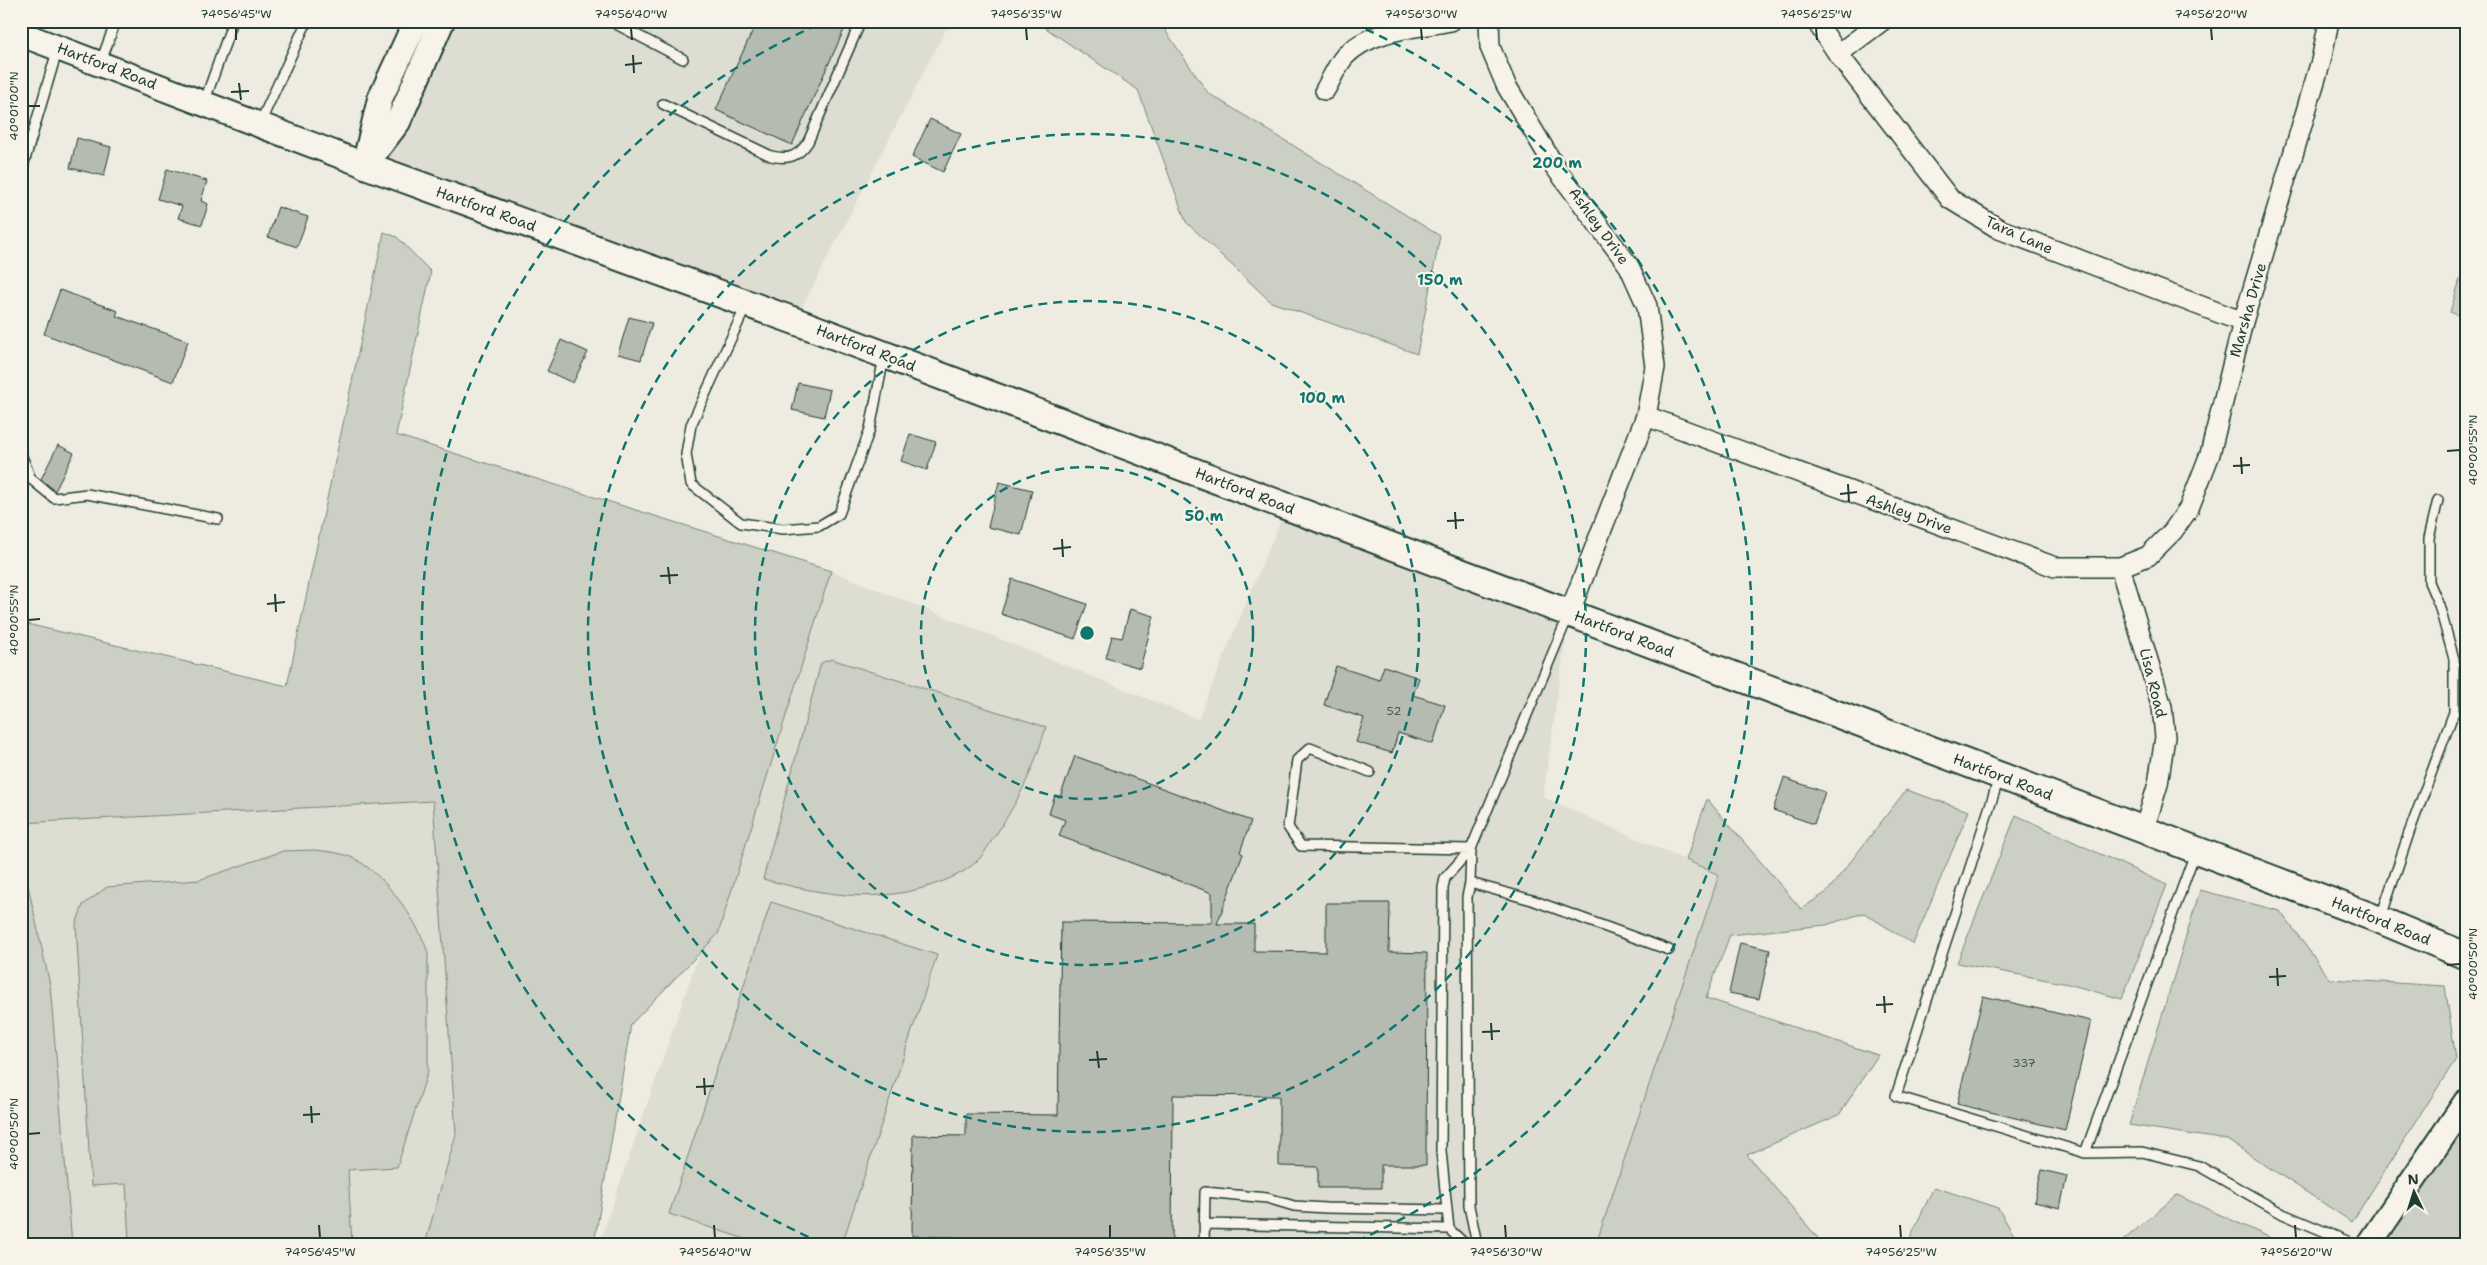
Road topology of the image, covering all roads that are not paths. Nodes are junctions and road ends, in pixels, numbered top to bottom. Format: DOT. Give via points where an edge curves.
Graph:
graph roads {
  1 [pos="116,21"];
  2 [pos="233,21"];
  3 [pos="308,21"];
  4 [pos="416,21"];
  5 [pos="442,21"];
  6 [pos="610,21"];
  7 [pos="861,21"];
  8 [pos="1451,21"];
  9 [pos="1489,21"];
  10 [pos="1816,21"];
  11 [pos="1882,21"];
  12 [pos="2329,21"];
  13 [pos="21,34"];
  14 [pos="58,48"];
  15 [pos="1838,54"];
  16 [pos="683,59"];
  17 [pos="100,64"];
  18 [pos="1325,90"];
  19 [pos="204,103"];
  20 [pos="664,104"];
  21 [pos="260,124"];
  22 [pos="365,165"];
  23 [pos="21,173"];
  24 [pos="747,303"];
  25 [pos="2243,322"];
  26 [pos="885,354"];
  27 [pos="1646,416"];
  28 [pos="21,454"];
  29 [pos="2438,500"];
  30 [pos="218,519"];
  31 [pos="2120,568"];
  32 [pos="1569,614"];
  33 [pos="1370,772"];
  34 [pos="2000,776"];
  35 [pos="2144,830"];
  36 [pos="1471,848"];
  37 [pos="2196,850"];
  38 [pos="1470,883"];
  39 [pos="2380,920"];
  40 [pos="1669,950"];
  41 [pos="2466,956"];
  42 [pos="2466,1102"];
  43 [pos="2085,1153"];
  44 [pos="1447,1210"];
  45 [pos="1204,1224"];
  46 [pos="1449,1229"];
  47 [pos="1204,1244"];
  48 [pos="1465,1244"];
  49 [pos="1477,1244"];
  50 [pos="2354,1244"];
  51 [pos="2368,1244"];
  1 -- 17 [label="lane"];
  2 -- 19 [label="lane"];
  3 -- 21 [label="lane"];
  4 -- 22 [label="street" via="380,99"];
  5 -- 22 [label="street" via="398,122"];
  6 -- 16 [label="lane"];
  7 -- 20 [label="lane" via="801,153 784,159 771,156"];
  8 -- 18 [label="street" via="1384,34 1362,44 1345,57"];
  9 -- 27 [label="street, Ashley Drive" via="1490,47 1506,86 1556,167 1629,266 1647,306 1655,367"];
  10 -- 15 [label="street, Tara Lane"];
  11 -- 15 [label="street"];
  12 -- 25 [label="street, Marsha Drive" via="2322,61"];
  13 -- 14 [label="street, Hartford Road"];
  14 -- 17 [label="street, Hartford Road"];
  14 -- 23 [label="lane"];
  15 -- 25 [label="street, Tara Lane" via="1950,199 1999,229"];
  17 -- 19 [label="street, Hartford Road"];
  19 -- 21 [label="street, Hartford Road"];
  21 -- 22 [label="street, Hartford Road"];
  22 -- 24 [label="main road, Hartford Road"];
  24 -- 26 [label="main road, Hartford Road"];
  24 -- 26 [label="lane" via="690,425 686,454 691,484 741,522 783,529 819,526 839,514 870,429"];
  25 -- 31 [label="street, Marsha Drive" via="2210,454 2189,508 2173,531 2148,556"];
  26 -- 32 [label="main road, Hartford Road"];
  27 -- 31 [label="street, Ashley Drive" via="2054,567"];
  27 -- 32 [label="street, Ashley Drive"];
  28 -- 30 [label="lane" via="31,479 54,498 87,494"];
  29 -- 39 [label="lane" via="2428,538 2429,582 2454,659 2454,712"];
  31 -- 35 [label="street, Lisa Road" via="2162,707 2164,729 2158,784"];
  32 -- 34 [label="main road, Hartford Road"];
  32 -- 36 [label="lane"];
  33 -- 36 [label="lane" via="1310,748 1297,760 1288,827 1301,846"];
  34 -- 35 [label="main road, Hartford Road"];
  34 -- 43 [label="lane" via="1896,1096"];
  35 -- 37 [label="main road, Hartford Road"];
  36 -- 38 [label="lane"];
  36 -- 44 [label="lane" via="1445,878 1443,888 1441,1151"];
  37 -- 39 [label="main road, Hartford Road"];
  37 -- 43 [label="lane"];
  38 -- 40 [label="lane" via="1532,900"];
  38 -- 49 [label="lane" via="1467,897 1469,1206"];
  39 -- 41 [label="main road, Hartford Road"];
  42 -- 51 [label="street"];
  43 -- 50 [label="lane" via="2142,1152 2199,1166 2283,1214"];
  44 -- 45 [label="lane" via="1294,1206 1267,1198 1205,1192"];
  44 -- 46 [label="lane"];
  45 -- 46 [label="lane"];
  45 -- 47 [label="lane"];
  46 -- 48 [label="lane"];
}
